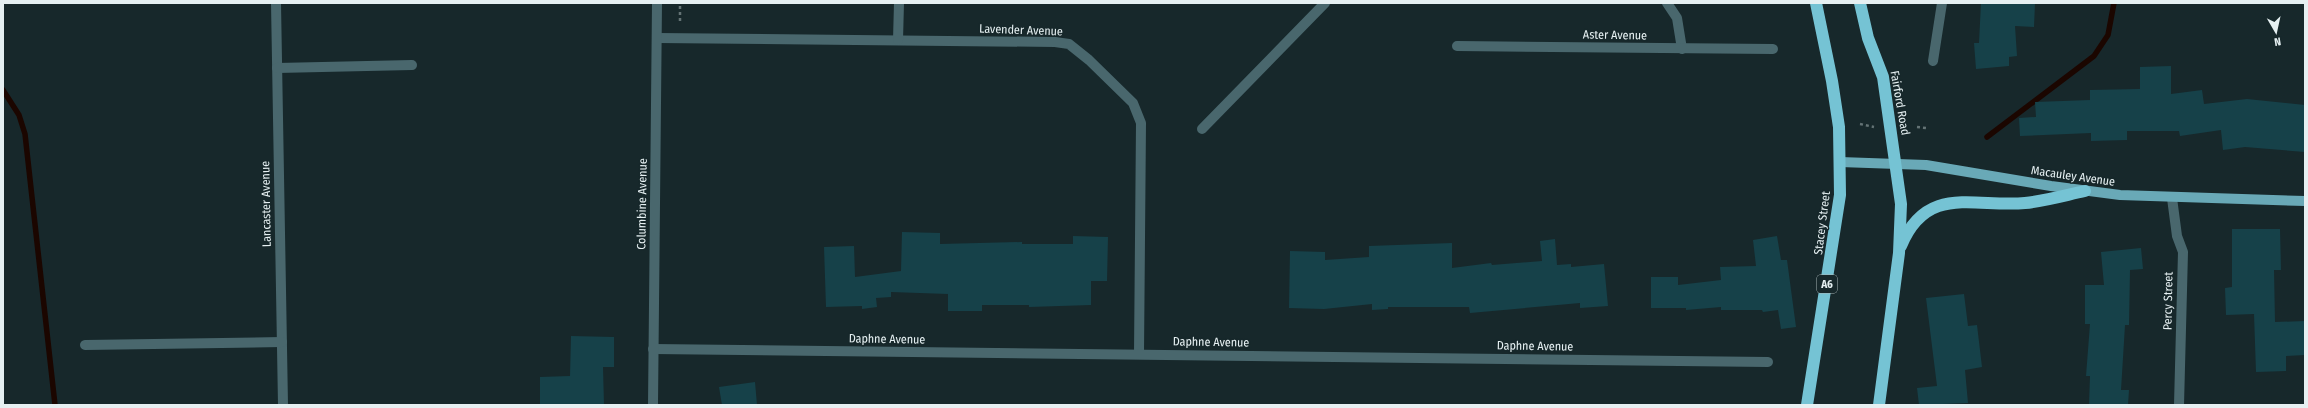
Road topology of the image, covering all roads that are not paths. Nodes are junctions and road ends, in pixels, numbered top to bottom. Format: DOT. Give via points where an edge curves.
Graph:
graph roads {
  1 [pos="276,3"];
  2 [pos="657,3"];
  3 [pos="899,3"];
  4 [pos="1325,3"];
  5 [pos="1667,3"];
  6 [pos="1816,3"];
  7 [pos="1860,3"];
  8 [pos="1942,3"];
  9 [pos="657,38"];
  10 [pos="898,40"];
  11 [pos="1457,46"];
  12 [pos="1682,49"];
  13 [pos="1773,49"];
  14 [pos="1933,61"];
  15 [pos="412,65"];
  16 [pos="277,68"];
  17 [pos="1202,129"];
  18 [pos="1840,162"];
  19 [pos="1895,162"];
  20 [pos="2085,191"];
  21 [pos="2172,198"];
  22 [pos="2305,201"];
  23 [pos="1899,253"];
  24 [pos="282,342"];
  25 [pos="85,345"];
  26 [pos="653,349"];
  27 [pos="1139,354"];
  28 [pos="1768,362"];
  29 [pos="283,405"];
  30 [pos="653,405"];
  31 [pos="1807,405"];
  32 [pos="1879,405"];
  33 [pos="2179,405"];
  1 -- 16 [label="street, Lancaster Avenue"];
  2 -- 9 [label="street, Columbine Avenue"];
  3 -- 10 [label="street"];
  4 -- 17 [label="street"];
  5 -- 12 [label="street" via="1677,18"];
  6 -- 18 [label="highway, A6" via="1836,104"];
  7 -- 19 [label="highway, Fairford Road" via="1868,38 1883,77"];
  8 -- 14 [label="street"];
  9 -- 10 [label="street, Lavender Avenue"];
  9 -- 26 [label="street, Columbine Avenue"];
  10 -- 27 [label="street, Lavender Avenue" via="1069,44 1133,103 1140,118 1142,133"];
  11 -- 12 [label="street, Aster Avenue"];
  12 -- 13 [label="street, Aster Avenue"];
  15 -- 16 [label="street"];
  16 -- 24 [label="street, Lancaster Avenue"];
  18 -- 19 [label="main road, Macauley Avenue"];
  18 -- 31 [label="highway, Stacey Street / A6" via="1838,217"];
  19 -- 20 [label="main road, Macauley Avenue"];
  19 -- 23 [label="highway" via="1901,204"];
  20 -- 21 [label="main road, Macauley Avenue"];
  20 -- 23 [label="highway" via="2025,203 1966,201 1942,205 1931,210 1912,227"];
  21 -- 22 [label="main road, Macauley Avenue"];
  21 -- 33 [label="street, Percy Street" via="2177,236 2183,252"];
  23 -- 32 [label="highway"];
  24 -- 25 [label="street"];
  24 -- 29 [label="street, Lancaster Avenue"];
  26 -- 27 [label="street, Daphne Avenue"];
  26 -- 30 [label="street, Columbine Avenue"];
  27 -- 28 [label="street, Daphne Avenue"];
}
